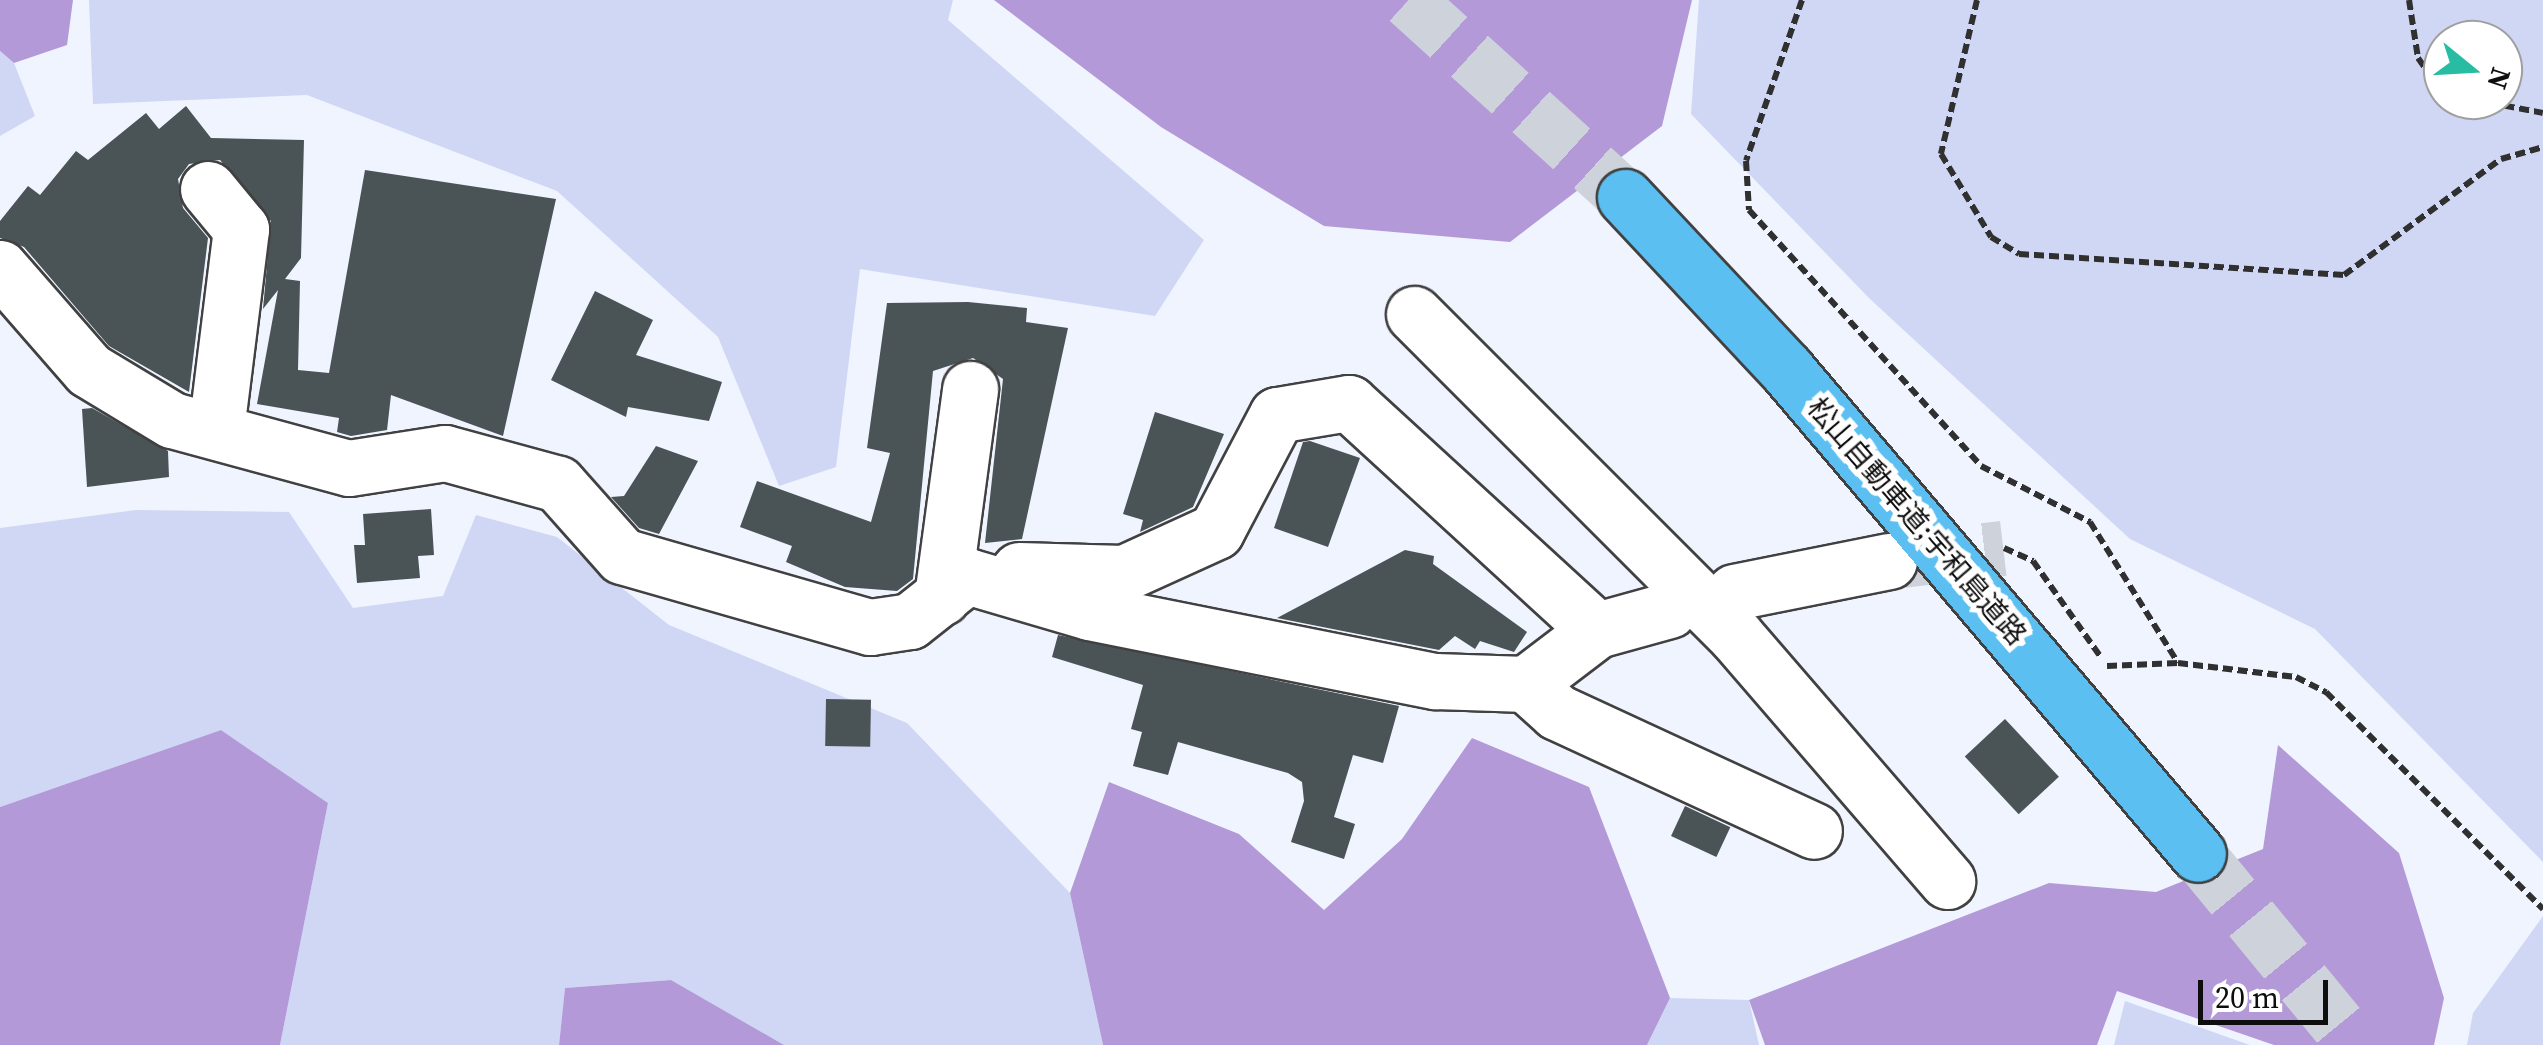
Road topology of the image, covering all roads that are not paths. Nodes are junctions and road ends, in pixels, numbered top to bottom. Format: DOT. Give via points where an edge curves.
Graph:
graph roads {
  1 [pos="208,189"];
  2 [pos="1625,197"];
  3 [pos="0,268"];
  4 [pos="1414,314"];
  5 [pos="970,389"];
  6 [pos="216,431"];
  7 [pos="1889,561"];
  8 [pos="955,587"];
  9 [pos="1734,592"];
  10 [pos="1669,610"];
  11 [pos="1597,630"];
  12 [pos="1526,684"];
  13 [pos="1814,831"];
  14 [pos="2198,854"];
  15 [pos="1947,881"];
  1 -- 6 [label="street" via="241,229"];
  2 -- 14 [label="highway, 松山自動車道;宇和島道路" via="1786,369"];
  3 -- 6 [label="street" via="89,370 172,420"];
  4 -- 15 [label="street" via="1722,620"];
  5 -- 8 [label="street"];
  6 -- 8 [label="street" via="349,468 445,453 558,484 622,556 870,627 910,621"];
  7 -- 9 [label="street"];
  8 -- 11 [label="street" via="995,569 1124,573 1216,532 1277,415 1349,403"];
  8 -- 12 [label="street" via="1435,681"];
  10 -- 11 [label="street"];
  11 -- 12 [label="street"];
  12 -- 13 [label="street" via="1557,712"];
}
